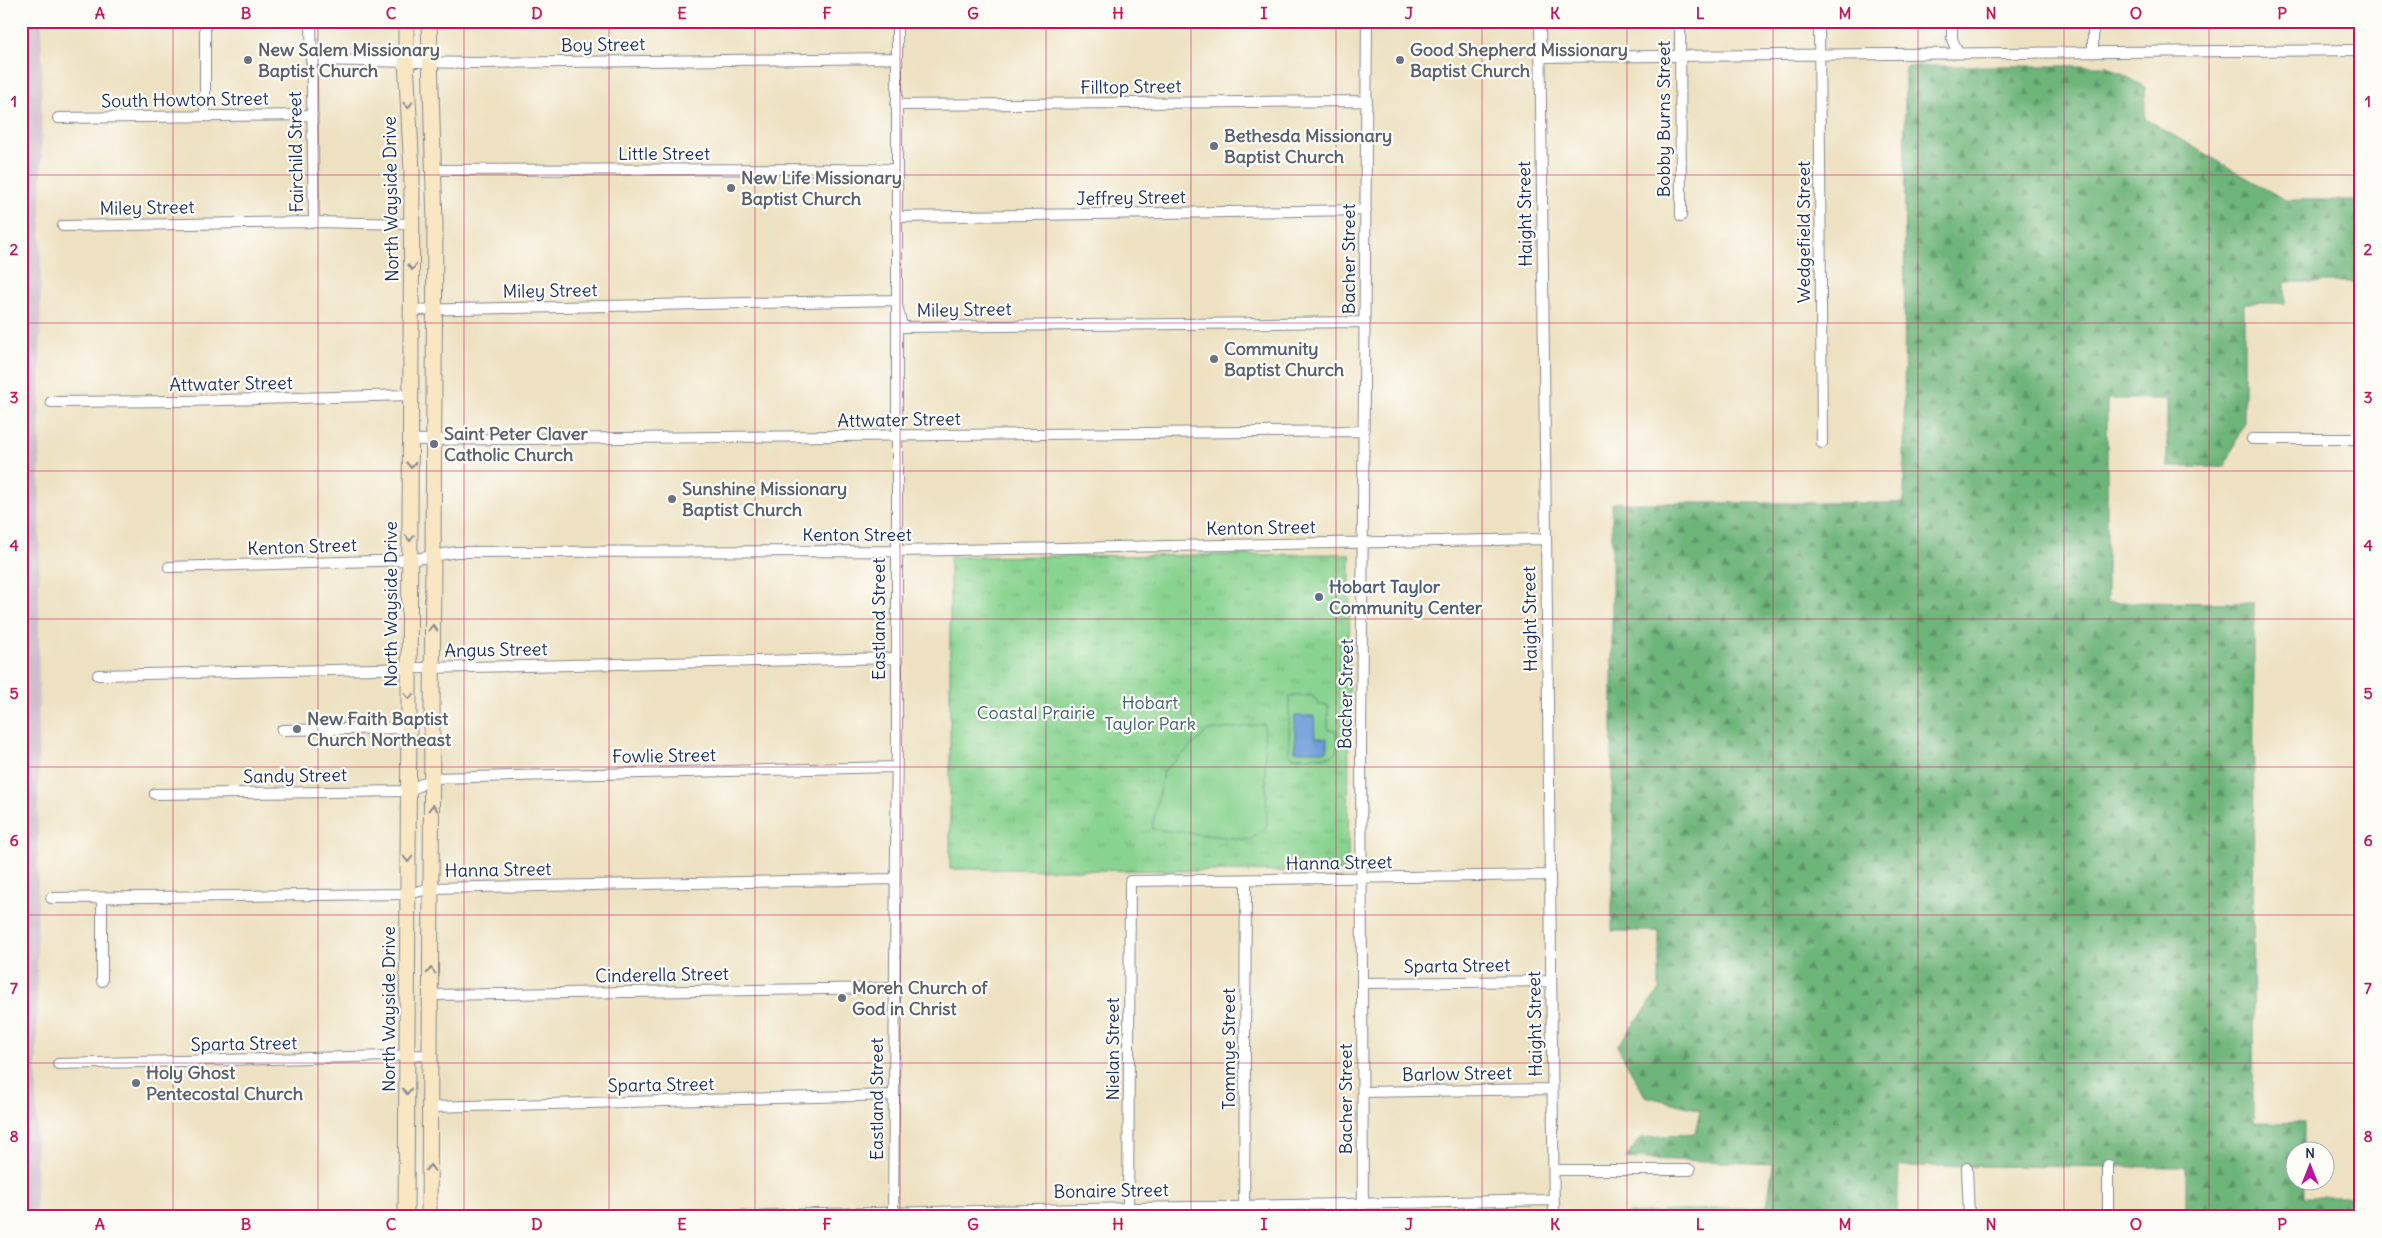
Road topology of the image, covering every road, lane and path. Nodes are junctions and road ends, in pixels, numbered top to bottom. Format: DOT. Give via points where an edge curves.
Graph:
graph roads {
  1 [pos="205,21"];
  2 [pos="311,21"];
  3 [pos="406,21"];
  4 [pos="429,21"];
  5 [pos="897,21"];
  6 [pos="1368,21"];
  7 [pos="1540,21"];
  8 [pos="1680,21"];
  9 [pos="1819,21"];
  10 [pos="1952,21"];
  11 [pos="2093,21"];
  12 [pos="2361,50"];
  13 [pos="2093,52"];
  14 [pos="1958,53"];
  15 [pos="1681,55"];
  16 [pos="1819,56"];
  17 [pos="1540,57"];
  18 [pos="896,58"];
  19 [pos="311,60"];
  20 [pos="406,61"];
  21 [pos="429,61"];
  22 [pos="1367,101"];
  23 [pos="896,105"];
  24 [pos="313,115"];
  25 [pos="205,116"];
  26 [pos="58,118"];
  27 [pos="896,169"];
  28 [pos="432,170"];
  29 [pos="1366,210"];
  30 [pos="1681,216"];
  31 [pos="896,217"];
  32 [pos="314,222"];
  33 [pos="412,224"];
  34 [pos="435,224"];
  35 [pos="63,226"];
  36 [pos="896,300"];
  37 [pos="412,310"];
  38 [pos="435,310"];
  39 [pos="1365,322"];
  40 [pos="411,395"];
  41 [pos="51,402"];
  42 [pos="1364,431"];
  43 [pos="896,436"];
  44 [pos="2252,439"];
  45 [pos="2361,439"];
  46 [pos="411,440"];
  47 [pos="434,440"];
  48 [pos="1822,443"];
  49 [pos="1545,539"];
  50 [pos="1364,543"];
  51 [pos="896,551"];
  52 [pos="434,555"];
  53 [pos="410,560"];
  54 [pos="169,567"];
  55 [pos="895,658"];
  56 [pos="410,668"];
  57 [pos="432,668"];
  58 [pos="98,675"];
  59 [pos="409,728"];
  60 [pos="282,730"];
  61 [pos="896,768"];
  62 [pos="433,778"];
  63 [pos="409,791"];
  64 [pos="155,794"];
  65 [pos="1550,874"];
  66 [pos="895,879"];
  67 [pos="1362,879"];
  68 [pos="1130,881"];
  69 [pos="1246,881"];
  70 [pos="432,888"];
  71 [pos="408,894"];
  72 [pos="51,898"];
  73 [pos="102,898"];
  74 [pos="102,981"];
  75 [pos="1551,981"];
  76 [pos="1363,983"];
  77 [pos="893,988"];
  78 [pos="431,995"];
  79 [pos="431,1055"];
  80 [pos="407,1056"];
  81 [pos="58,1064"];
  82 [pos="1552,1089"];
  83 [pos="1363,1092"];
  84 [pos="893,1095"];
  85 [pos="431,1107"];
  86 [pos="2108,1165"];
  87 [pos="1967,1168"];
  88 [pos="1554,1170"];
  89 [pos="1690,1170"];
  90 [pos="1553,1200"];
  91 [pos="1363,1204"];
  92 [pos="1244,1205"];
  93 [pos="1128,1212"];
  94 [pos="1010,1213"];
  95 [pos="893,1214"];
  96 [pos="406,1217"];
  97 [pos="430,1217"];
  98 [pos="669,1217"];
  99 [pos="1244,1217"];
  100 [pos="1363,1217"];
  101 [pos="1554,1217"];
  102 [pos="1969,1217"];
  103 [pos="2108,1217"];
  1 -- 25 [label="street"];
  2 -- 19 [label="street, Fairchild Street"];
  3 -- 20 [label="main road, North Wayside Drive"];
  4 -- 21 [label="main road"];
  5 -- 18 [label="street, Eastland Street"];
  6 -- 22 [label="street, Bacher Street"];
  7 -- 17 [label="street, Haight Street"];
  8 -- 15 [label="street, Bobby Burns Street"];
  9 -- 16 [label="street, Wedgefield Street"];
  10 -- 14 [label="street" via="1952,39"];
  11 -- 13 [label="street"];
  12 -- 13 [label="street"];
  13 -- 14 [label="street"];
  14 -- 16 [label="street"];
  15 -- 16 [label="street"];
  15 -- 17 [label="street"];
  15 -- 30 [label="street, Bobby Burns Street"];
  16 -- 48 [label="street, Wedgefield Street"];
  17 -- 49 [label="street, Haight Street"];
  18 -- 21 [label="street, Boy Street"];
  18 -- 23 [label="street, Eastland Street"];
  19 -- 20 [label="street, Boy Street"];
  19 -- 24 [label="street, Fairchild Street"];
  20 -- 21 [label="street, Boy Street"];
  20 -- 33 [label="main road, North Wayside Drive, one-way"];
  21 -- 28 [label="main road"];
  22 -- 23 [label="street, Filltop Street"];
  22 -- 29 [label="street, Bacher Street"];
  23 -- 27 [label="street, Eastland Street"];
  24 -- 25 [label="street, South Howton Street"];
  24 -- 32 [label="street, Fairchild Street"];
  25 -- 26 [label="street, South Howton Street"];
  27 -- 28 [label="street, Little Street"];
  27 -- 31 [label="street, Eastland Street"];
  28 -- 34 [label="main road"];
  29 -- 31 [label="street, Jeffrey Street"];
  29 -- 39 [label="street, Bacher Street"];
  31 -- 36 [label="street, Eastland Street"];
  32 -- 33 [label="street, Miley Street"];
  32 -- 35 [label="street, Miley Street"];
  33 -- 34 [label="main road"];
  33 -- 37 [label="main road, North Wayside Drive, one-way"];
  34 -- 38 [label="main road"];
  36 -- 38 [label="street, Miley Street"];
  36 -- 39 [label="street, Miley Street" via="902,327"];
  36 -- 43 [label="street, Eastland Street"];
  37 -- 38 [label="street, Miley Street"];
  37 -- 40 [label="main road, North Wayside Drive"];
  38 -- 47 [label="main road"];
  39 -- 42 [label="street, Bacher Street"];
  40 -- 41 [label="street, Attwater Street" via="185,402"];
  40 -- 46 [label="main road, North Wayside Drive"];
  42 -- 43 [label="street, Attwater Street"];
  42 -- 50 [label="street, Bacher Street"];
  43 -- 47 [label="street, Attwater Street"];
  43 -- 51 [label="street, Eastland Street"];
  44 -- 45 [label="street"];
  46 -- 47 [label="street, Attwater Street"];
  46 -- 53 [label="main road, North Wayside Drive, one-way"];
  47 -- 52 [label="main road"];
  49 -- 50 [label="street, Kenton Street"];
  49 -- 65 [label="street, Haight Street"];
  50 -- 51 [label="street, Kenton Street"];
  50 -- 67 [label="street, Bacher Street"];
  51 -- 52 [label="street, Kenton Street" via="456,552"];
  51 -- 55 [label="street, Eastland Street"];
  52 -- 53 [label="street, Kenton Street"];
  57 -- 52 [label="main road, one-way"];
  53 -- 54 [label="street, Kenton Street"];
  53 -- 56 [label="main road, North Wayside Drive"];
  55 -- 57 [label="street, Angus Street"];
  55 -- 61 [label="street, Eastland Street"];
  56 -- 57 [label="street, Angus Street"];
  56 -- 58 [label="street, Angus Street"];
  56 -- 59 [label="main road, North Wayside Drive, one-way"];
  57 -- 62 [label="main road"];
  59 -- 60 [label="street"];
  59 -- 63 [label="main road, North Wayside Drive"];
  61 -- 62 [label="street, Fowlie Street"];
  61 -- 66 [label="street, Eastland Street"];
  62 -- 63 [label="street, Sandy Street"];
  70 -- 62 [label="main road, one-way"];
  63 -- 64 [label="street, Sandy Street"];
  63 -- 71 [label="main road, North Wayside Drive, one-way"];
  65 -- 67 [label="street, Hanna Street"];
  65 -- 75 [label="street, Haight Street"];
  66 -- 70 [label="street, Hanna Street"];
  66 -- 77 [label="street, Eastland Street"];
  67 -- 69 [label="street, Hanna Street"];
  67 -- 76 [label="street, Bacher Street"];
  68 -- 69 [label="street, Hanna Street"];
  68 -- 93 [label="street, Nielan Street"];
  69 -- 92 [label="street, Tommye Street"];
  70 -- 71 [label="street, Hanna Street"];
  78 -- 70 [label="main road, one-way"];
  71 -- 73 [label="street, Hanna Street"];
  71 -- 80 [label="main road, North Wayside Drive"];
  72 -- 73 [label="street, Hanna Street"];
  73 -- 74 [label="street"];
  75 -- 76 [label="street, Sparta Street"];
  75 -- 82 [label="street, Haight Street"];
  76 -- 83 [label="street, Bacher Street"];
  77 -- 78 [label="street, Cinderella Street"];
  77 -- 84 [label="street, Eastland Street"];
  78 -- 79 [label="main road"];
  79 -- 80 [label="street, Sparta Street"];
  79 -- 85 [label="main road"];
  80 -- 81 [label="street, Sparta Street"];
  80 -- 96 [label="main road, North Wayside Drive, one-way"];
  82 -- 83 [label="street, Barlow Street"];
  82 -- 88 [label="street, Haight Street"];
  83 -- 91 [label="street, Bacher Street"];
  84 -- 85 [label="street, Sparta Street"];
  84 -- 95 [label="street, Eastland Street"];
  97 -- 85 [label="main road, one-way"];
  86 -- 103 [label="street"];
  87 -- 102 [label="street"];
  88 -- 89 [label="street"];
  88 -- 90 [label="street, Haight Street"];
  90 -- 91 [label="street, Bonaire Street"];
  90 -- 101 [label="street, Haight Street"];
  91 -- 92 [label="street, Bonaire Street"];
  91 -- 100 [label="street, Bacher Street"];
  92 -- 93 [label="street, Bonaire Street"];
  92 -- 99 [label="street, Tommye Street"];
  93 -- 94 [label="street, Bonaire Street"];
  94 -- 95 [label="street, Bonaire Street"];
  95 -- 98 [label="street, Bonaire Street"];
}
